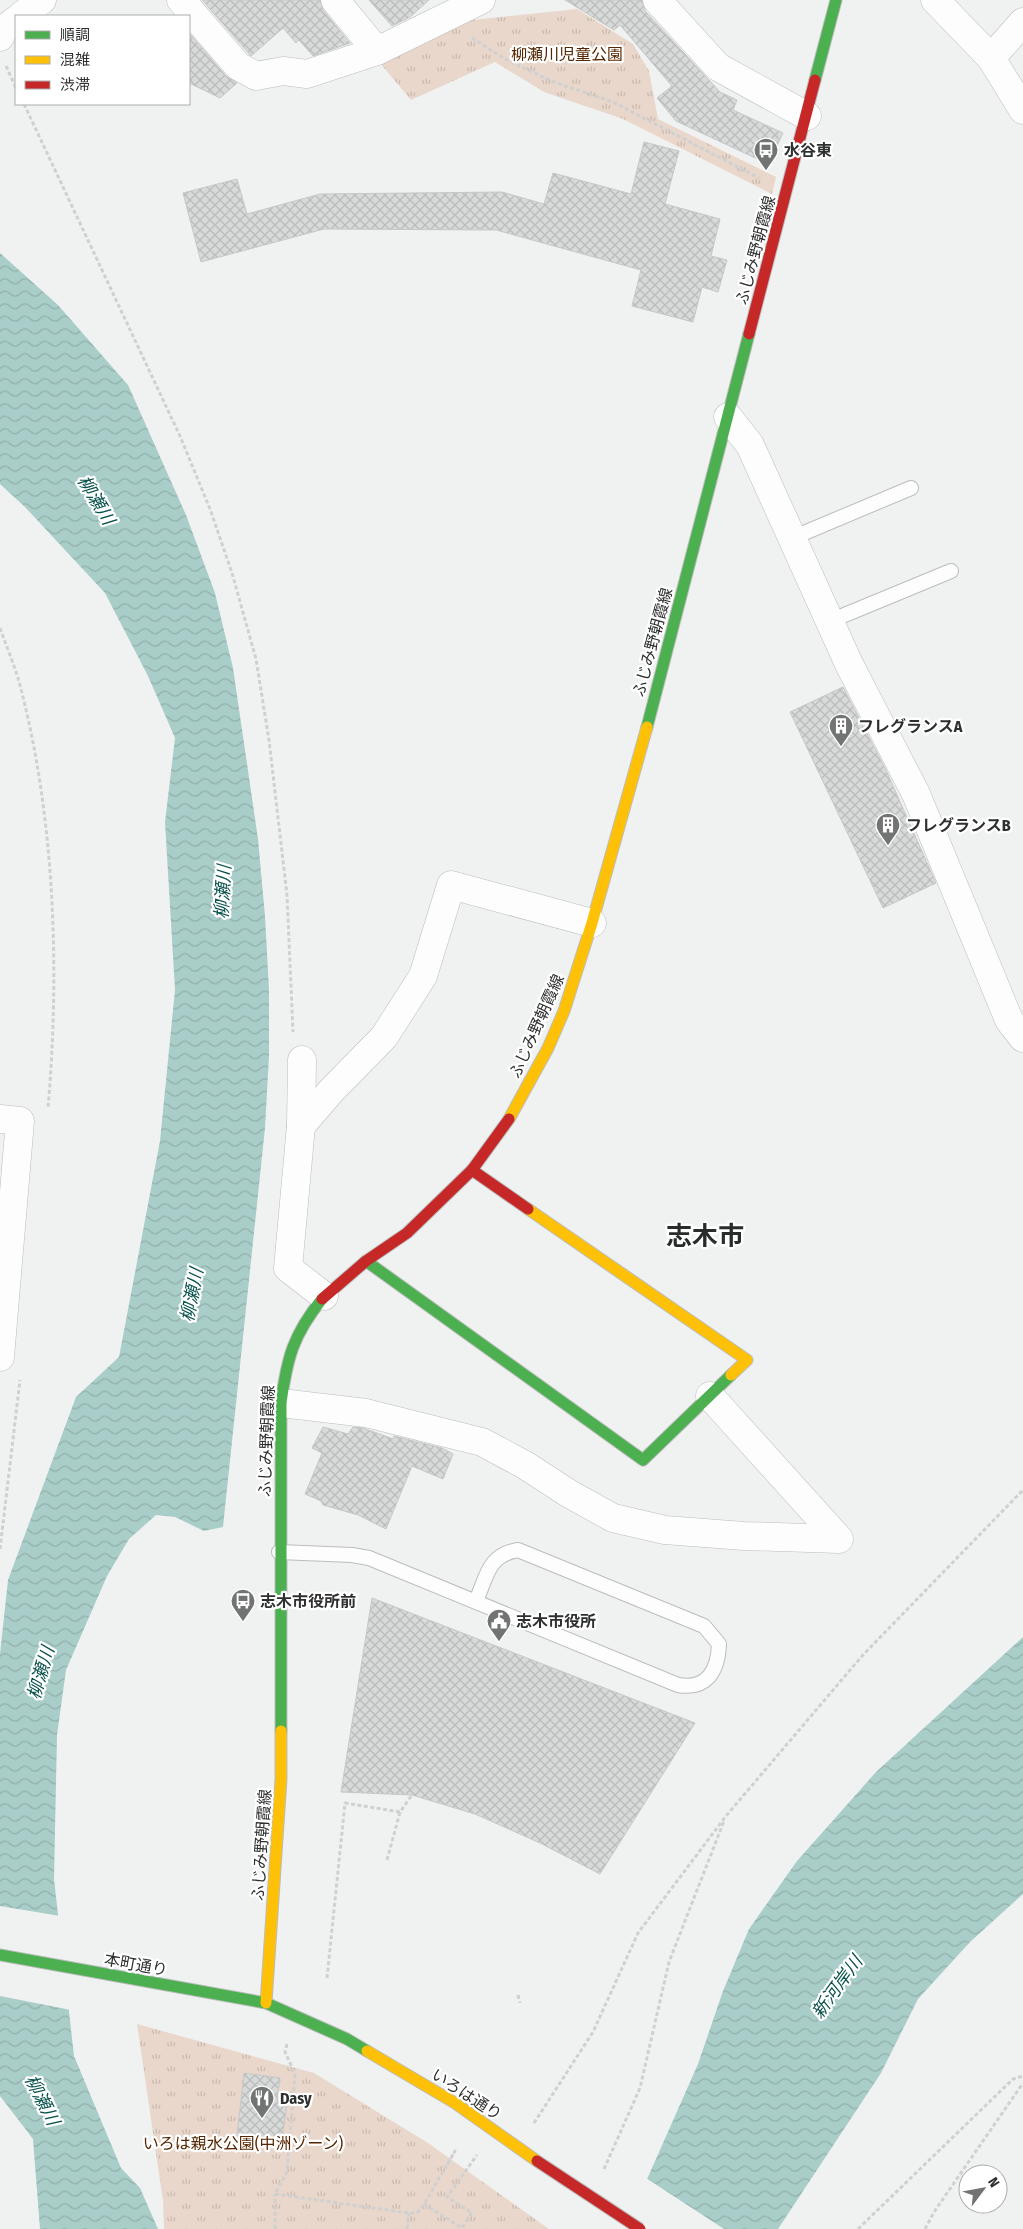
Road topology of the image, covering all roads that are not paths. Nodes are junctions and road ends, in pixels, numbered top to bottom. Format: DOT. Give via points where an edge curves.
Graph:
graph roads {
  1 [pos="42,0"];
  2 [pos="181,0"];
  3 [pos="335,0"];
  4 [pos="481,0"];
  5 [pos="657,0"];
  6 [pos="836,0"];
  7 [pos="935,0"];
  8 [pos="22,15"];
  9 [pos="15,21"];
  10 [pos="1023,22"];
  11 [pos="2,50"];
  12 [pos="378,51"];
  13 [pos="991,58"];
  14 [pos="1023,110"];
  15 [pos="807,116"];
  16 [pos="728,417"];
  17 [pos="910,488"];
  18 [pos="792,538"];
  19 [pos="951,571"];
  20 [pos="830,621"];
  21 [pos="592,923"];
  22 [pos="1018,1022"];
  23 [pos="302,1060"];
  24 [pos="0,1119"];
  25 [pos="300,1126"];
  26 [pos="472,1170"];
  27 [pos="366,1261"];
  28 [pos="324,1296"];
  29 [pos="1,1340"];
  30 [pos="710,1396"];
  31 [pos="281,1403"];
  32 [pos="279,1552"];
  33 [pos="476,1601"];
  34 [pos="0,1955"];
  35 [pos="266,2003"];
  36 [pos="640,2229"];
  1 -- 8 [label="street"];
  2 -- 12 [label="street" via="238,66 256,76 283,71 308,74"];
  3 -- 12 [label="street"];
  4 -- 12 [label="street"];
  5 -- 15 [label="street" via="718,68"];
  6 -- 15 [label="main road, ふじみ野朝霞線"];
  7 -- 13 [label="street"];
  9 -- 11 [label="street" via="3,30"];
  10 -- 13 [label="street"];
  13 -- 14 [label="street"];
  15 -- 16 [label="main road, ふじみ野朝霞線"];
  16 -- 18 [label="street" via="750,445"];
  16 -- 21 [label="main road, ふじみ野朝霞線" via="634,778"];
  17 -- 18 [label="lane"];
  18 -- 20 [label="street"];
  19 -- 20 [label="lane"];
  20 -- 22 [label="street" via="916,794"];
  21 -- 25 [label="street" via="451,885 423,976 384,1037"];
  21 -- 26 [label="main road, ふじみ野朝霞線" via="564,1012 548,1048 510,1116"];
  23 -- 25 [label="street"];
  24 -- 29 [label="street" via="20,1121"];
  25 -- 28 [label="street" via="288,1268"];
  26 -- 27 [label="main road, ふじみ野朝霞線" via="407,1233"];
  26 -- 30 [label="main road" via="747,1360"];
  27 -- 28 [label="main road, ふじみ野朝霞線"];
  27 -- 30 [label="main road" via="643,1460"];
  28 -- 31 [label="main road, ふじみ野朝霞線" via="297,1336 287,1361"];
  30 -- 31 [label="street" via="839,1539 665,1530 613,1518 525,1464 482,1442 366,1412"];
  31 -- 32 [label="main road, ふじみ野朝霞線"];
  32 -- 33 [label="lane" via="369,1558"];
  32 -- 35 [label="main road, ふじみ野朝霞線" via="282,1779"];
  33 -- 33 [label="lane" via="497,1558 518,1550 704,1626 719,1644 718,1655 708,1679 691,1687 678,1685"];
  34 -- 35 [label="main road, 本町通り"];
  35 -- 36 [label="main road, いろは通り, bridge" via="346,2039 396,2067"];
}
